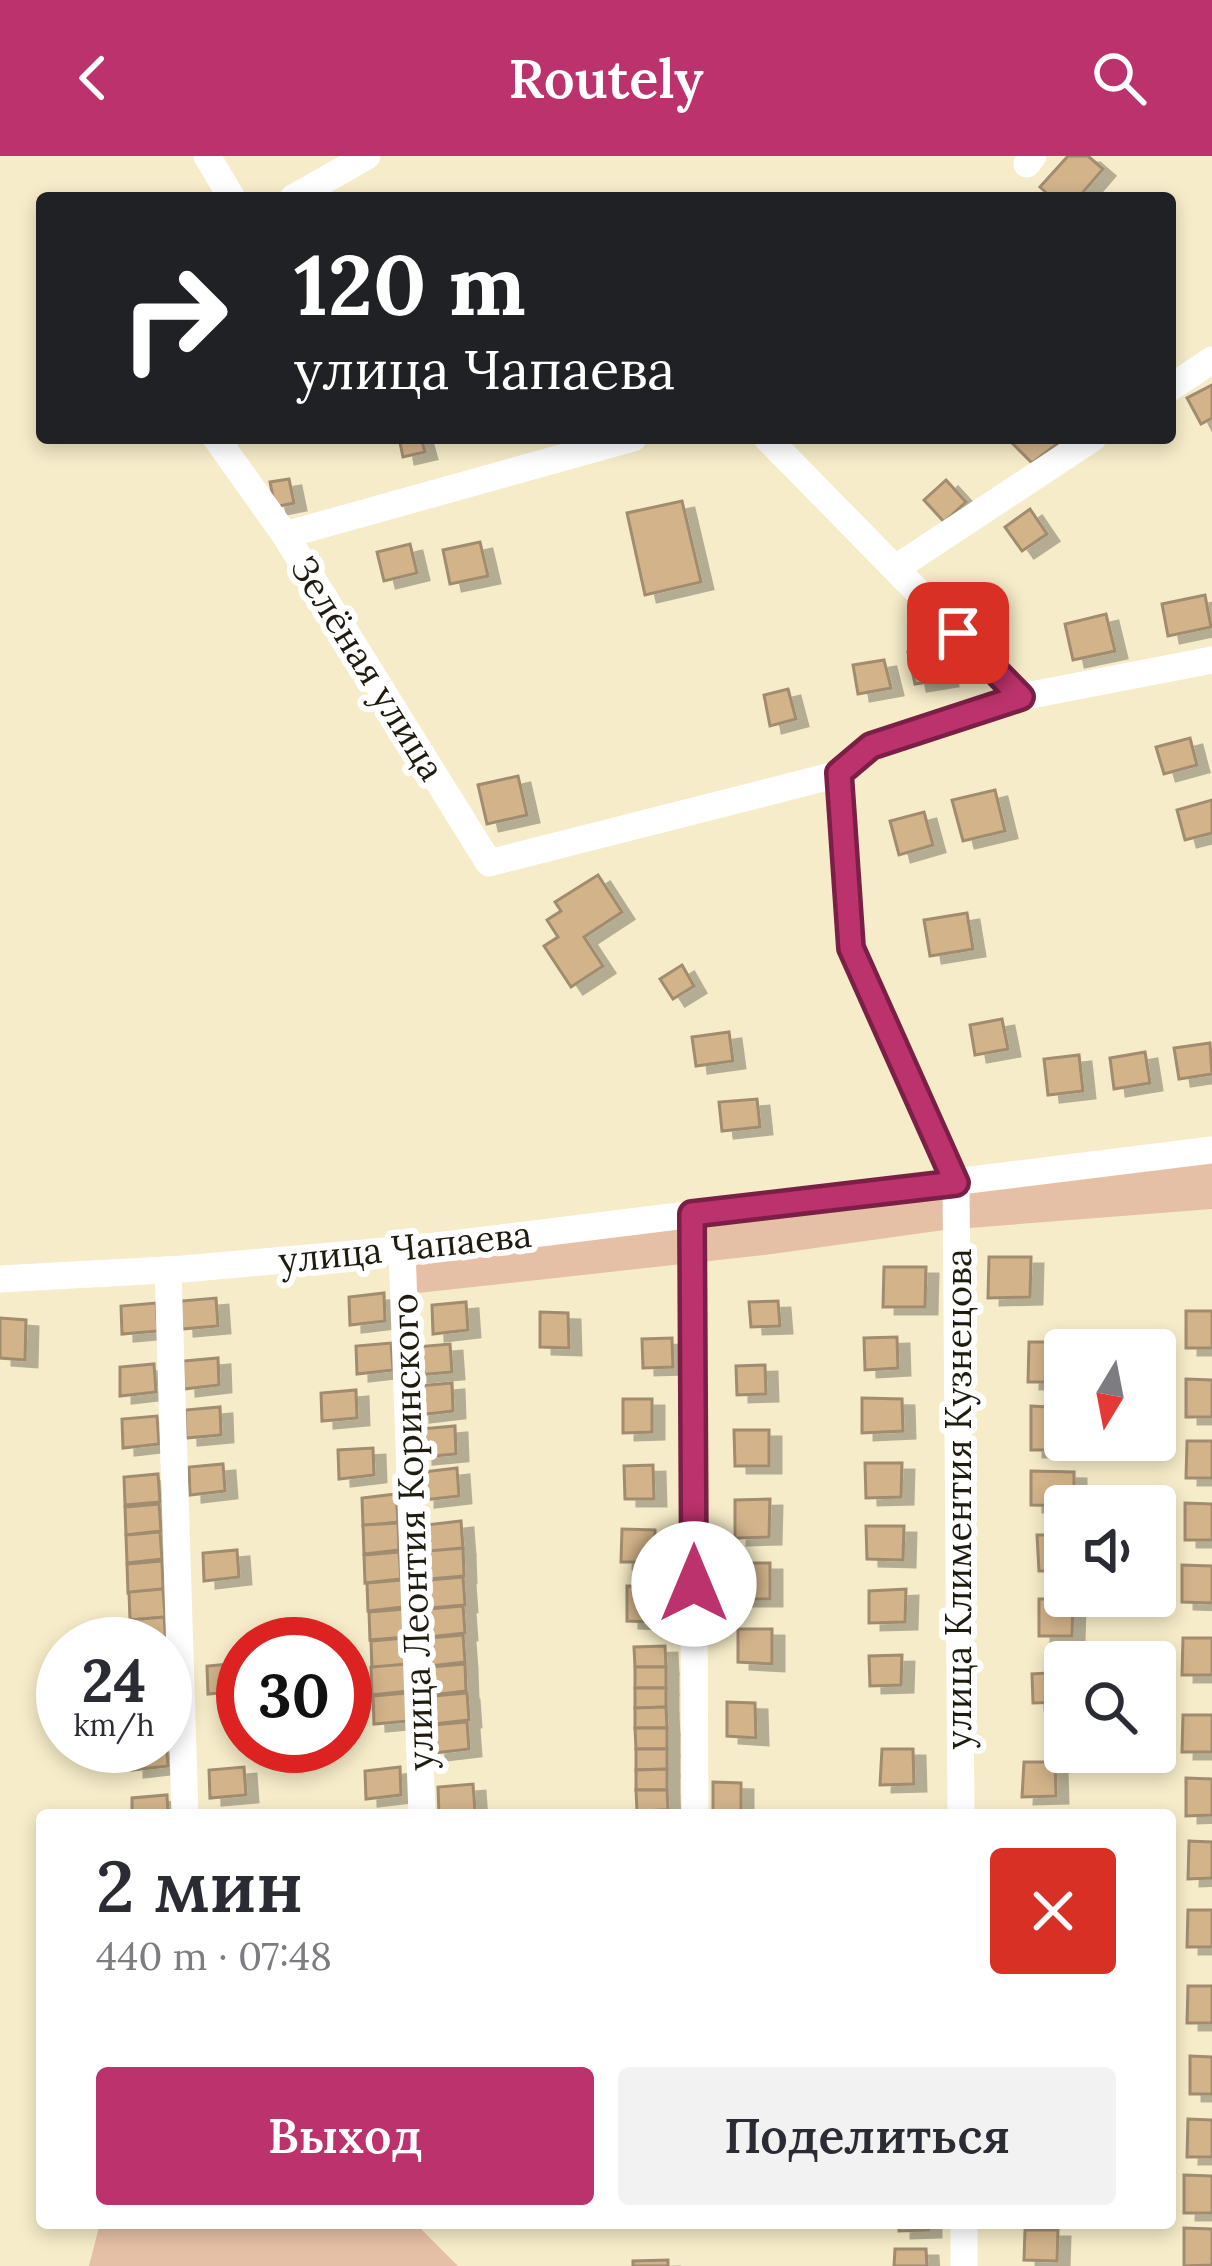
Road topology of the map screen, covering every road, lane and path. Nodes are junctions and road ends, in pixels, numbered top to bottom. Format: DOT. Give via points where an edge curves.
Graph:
graph roads {
  1 [pos="207,156"];
  2 [pos="367,156"];
  3 [pos="228,192"];
  4 [pos="304,192"];
  5 [pos="1212,360"];
  6 [pos="1176,384"];
  7 [pos="220,444"];
  8 [pos="611,444"];
  9 [pos="773,444"];
  10 [pos="1085,444"];
  11 [pos="285,535"];
  12 [pos="896,568"];
  13 [pos="1212,660"];
  14 [pos="1021,697"];
  15 [pos="839,773"];
  16 [pos="1212,1150"];
  17 [pos="956,1183"];
  18 [pos="692,1214"];
  19 [pos="402,1249"];
  20 [pos="169,1270"];
  21 [pos="0,1279"];
  22 [pos="185,1809"];
  23 [pos="422,1809"];
  24 [pos="695,1809"];
  25 [pos="961,1809"];
  26 [pos="964,2229"];
  27 [pos="964,2266"];
  1 -- 3 [label="street"];
  2 -- 4 [label="street"];
  5 -- 6 [label="street"];
  7 -- 11 [label="street"];
  8 -- 11 [label="street, Зелёная улица"];
  9 -- 12 [label="street"];
  10 -- 12 [label="street"];
  11 -- 15 [label="street, Зелёная улица" via="489,863"];
  12 -- 14 [label="street"];
  13 -- 14 [label="street"];
  14 -- 15 [label="street" via="871,746"];
  15 -- 17 [label="street" via="851,948"];
  16 -- 17 [label="street, улица Чапаева"];
  17 -- 18 [label="street, улица Чапаева"];
  17 -- 25 [label="street, улица Климентия Кузнецова"];
  18 -- 19 [label="street, улица Чапаева"];
  18 -- 24 [label="street"];
  19 -- 20 [label="street, улица Чапаева"];
  19 -- 23 [label="street, улица Леонтия Коринского"];
  20 -- 21 [label="street, улица Чапаева"];
  20 -- 22 [label="street"];
  26 -- 27 [label="street"];
}
